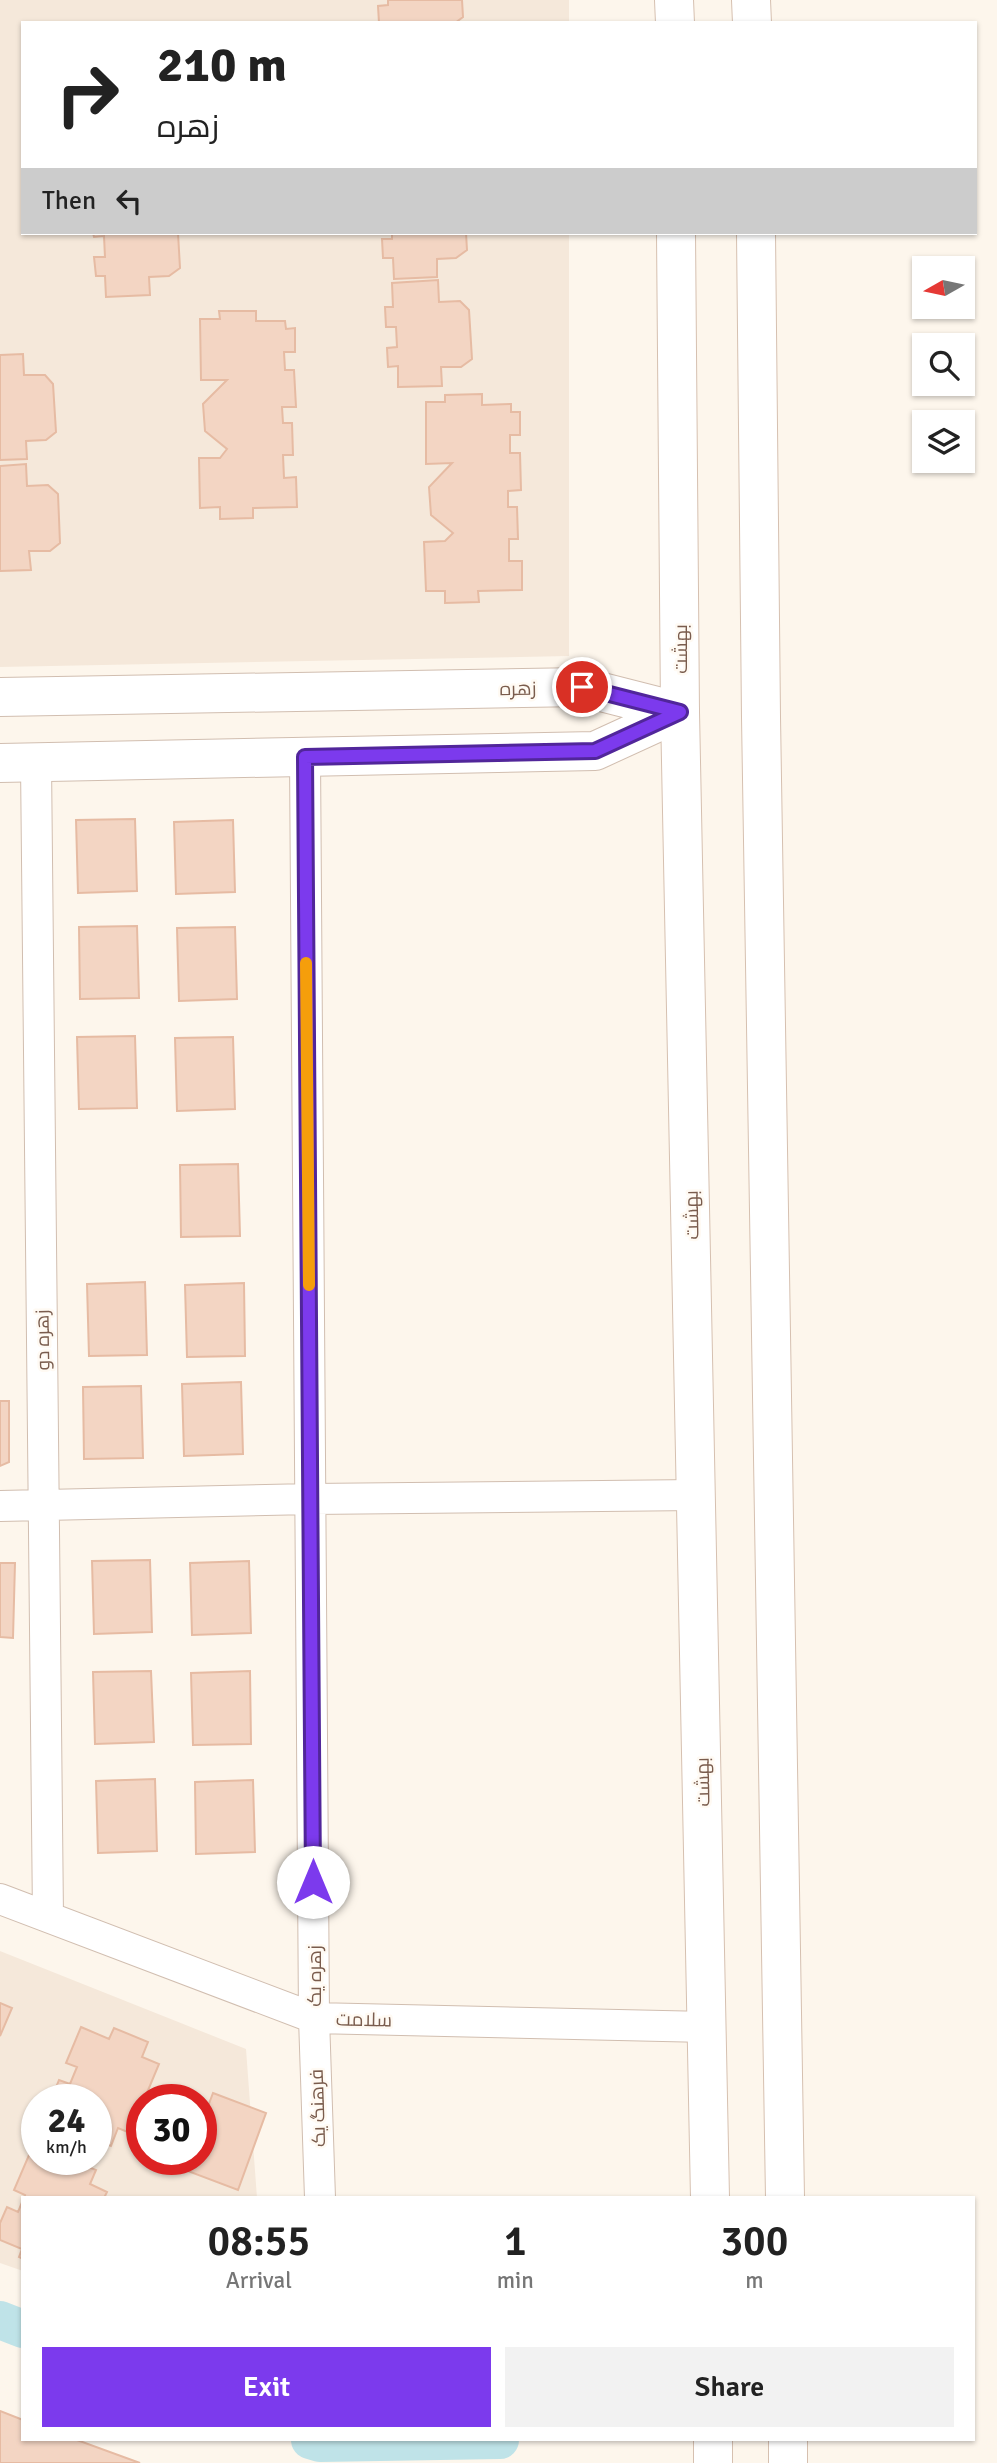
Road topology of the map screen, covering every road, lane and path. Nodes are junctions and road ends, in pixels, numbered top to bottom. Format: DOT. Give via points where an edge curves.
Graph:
graph roads {
  1 [pos="674,0"];
  2 [pos="751,0"];
  3 [pos="675,21"];
  4 [pos="752,21"];
  5 [pos="676,235"];
  6 [pos="756,235"];
  7 [pos="0,698"];
  8 [pos="680,712"];
  9 [pos="305,757"];
  10 [pos="18,763"];
  11 [pos="696,1495"];
  12 [pos="311,1499"];
  13 [pos="0,1506"];
  14 [pos="44,1506"];
  15 [pos="0,1899"];
  16 [pos="48,1917"];
  17 [pos="314,2018"];
  18 [pos="708,2027"];
  19 [pos="320,2196"];
  20 [pos="710,2196"];
  21 [pos="785,2196"];
  22 [pos="713,2441"];
  23 [pos="788,2441"];
  24 [pos="713,2463"];
  25 [pos="788,2463"];
  1 -- 3 [label="main road"];
  2 -- 4 [label="main road"];
  5 -- 8 [label="main road, بهشت"];
  6 -- 21 [label="main road"];
  7 -- 8 [label="main road, زهره" via="582,687"];
  8 -- 9 [label="main road" via="595,751"];
  8 -- 11 [label="main road, بهشت"];
  9 -- 10 [label="main road"];
  9 -- 12 [label="street, زهره یک"];
  10 -- 14 [label="street, زهره دو"];
  11 -- 12 [label="street"];
  11 -- 18 [label="main road, بهشت"];
  12 -- 14 [label="street"];
  12 -- 17 [label="street, زهره یک"];
  13 -- 14 [label="street"];
  14 -- 16 [label="street, زهره دو"];
  15 -- 16 [label="street, سلامت"];
  16 -- 17 [label="street, سلامت"];
  17 -- 18 [label="street, سلامت"];
  17 -- 19 [label="street, فرهنگ یک"];
  18 -- 20 [label="main road, بهشت"];
  22 -- 24 [label="main road"];
  23 -- 25 [label="main road"];
}
